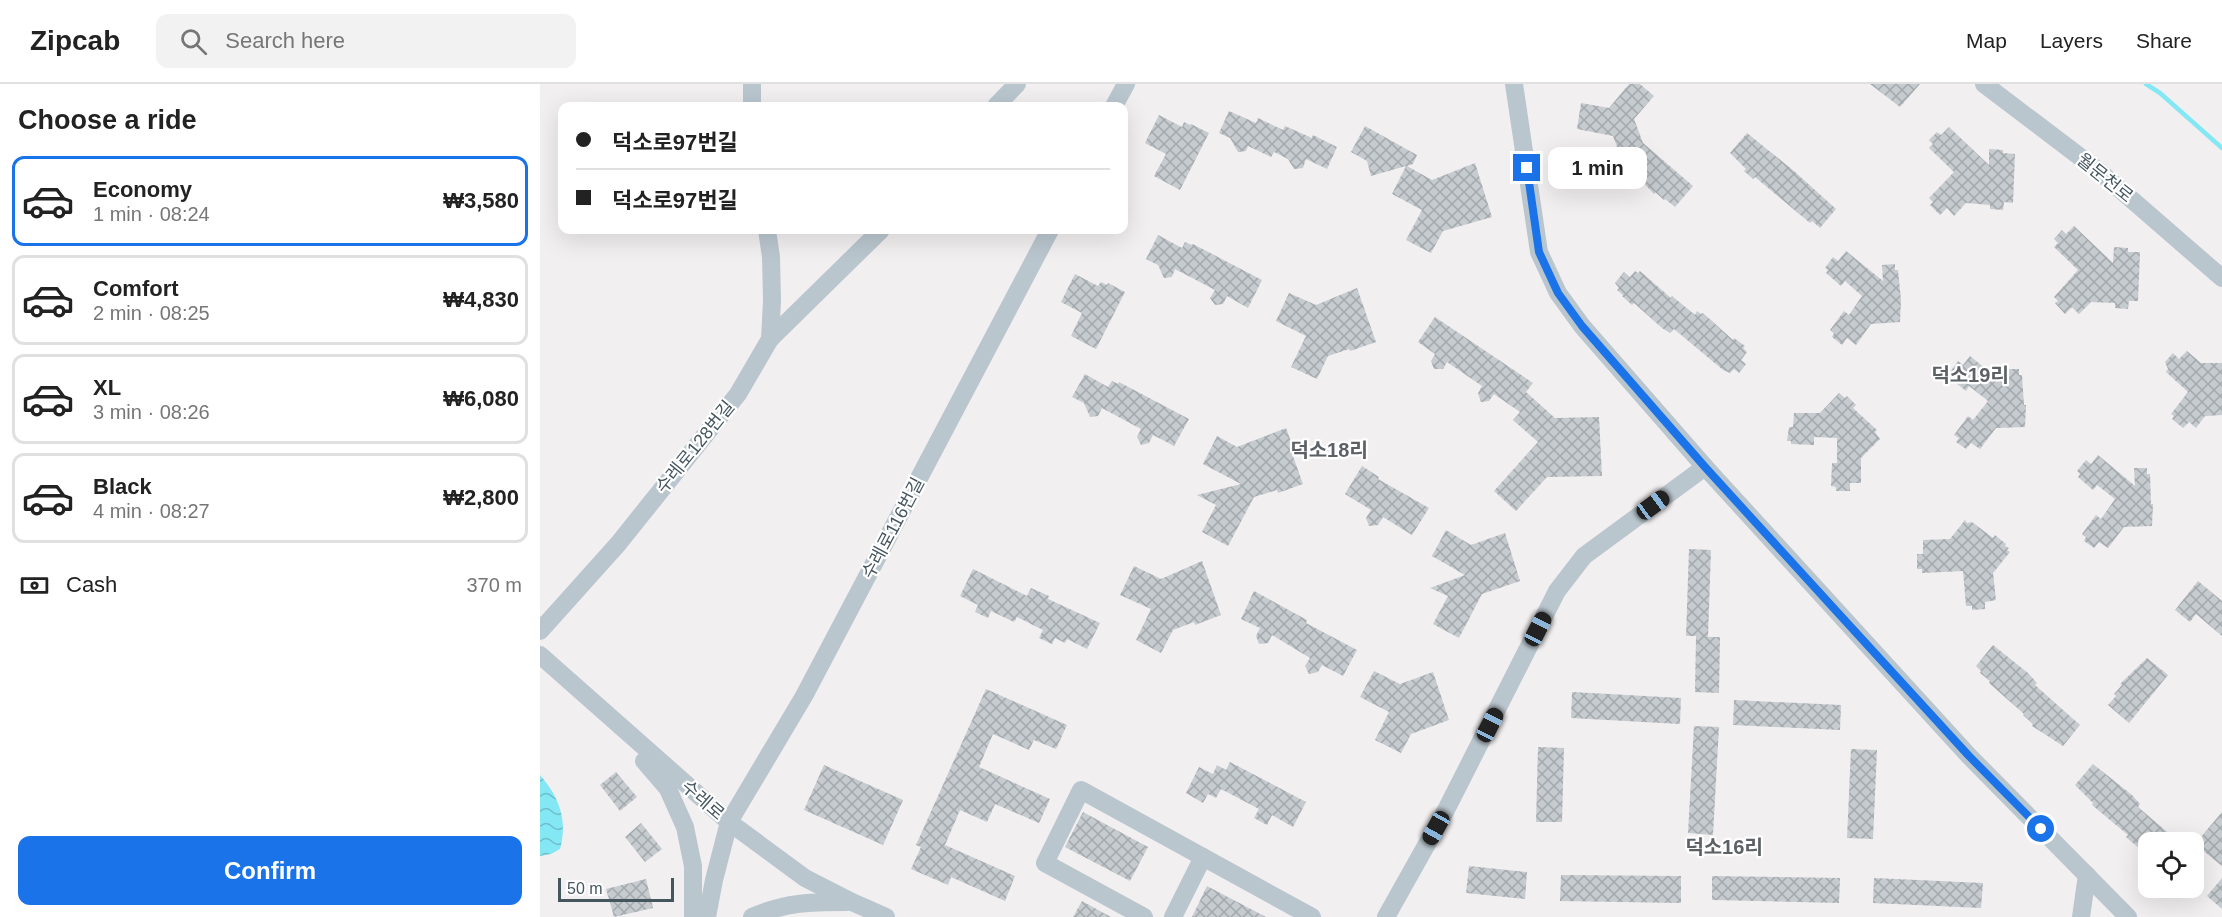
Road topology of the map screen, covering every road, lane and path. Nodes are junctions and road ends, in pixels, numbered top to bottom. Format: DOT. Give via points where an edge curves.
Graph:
graph roads {
  1 [pos="752,84"];
  2 [pos="1017,84"];
  3 [pos="1126,84"];
  4 [pos="1514,84"];
  5 [pos="1984,84"];
  6 [pos="752,102"];
  7 [pos="1000,102"];
  8 [pos="1116,102"];
  9 [pos="768,234"];
  10 [pos="877,234"];
  11 [pos="1048,234"];
  12 [pos="2222,278"];
  13 [pos="770,339"];
  14 [pos="1705,467"];
  15 [pos="540,631"];
  16 [pos="540,655"];
  17 [pos="632,738"];
  18 [pos="729,822"];
  19 [pos="1203,857"];
  20 [pos="2087,875"];
  21 [pos="852,902"];
  22 [pos="693,917"];
  23 [pos="707,917"];
  24 [pos="752,917"];
  25 [pos="886,917"];
  26 [pos="1144,917"];
  27 [pos="1173,917"];
  28 [pos="1312,917"];
  29 [pos="1386,917"];
  30 [pos="2081,917"];
  31 [pos="2128,917"];
  1 -- 6 [label="street"];
  2 -- 7 [label="street"];
  3 -- 8 [label="street"];
  4 -- 14 [label="street" via="1539,252 1558,293"];
  5 -- 12 [label="street, 월문천로" via="2100,172"];
  9 -- 13 [label="street, 수레로128번길"];
  10 -- 13 [label="street"];
  11 -- 18 [label="street, 수레로116번길" via="804,696"];
  13 -- 15 [label="street, 수레로128번길" via="738,394 618,544"];
  14 -- 20 [label="street" via="1969,756"];
  14 -- 29 [label="street" via="1584,556 1557,591 1446,810"];
  16 -- 17 [label="street, 수레로"];
  17 -- 18 [label="street, 수레로"];
  17 -- 22 [label="street" via="668,789 685,827 693,866"];
  18 -- 21 [label="street, 수레로" via="805,878"];
  18 -- 23 [label="street, 수레로116번길"];
  19 -- 26 [label="street" via="1081,790 1045,863"];
  19 -- 27 [label="street"];
  19 -- 28 [label="street"];
  20 -- 30 [label="street"];
  20 -- 31 [label="street"];
  21 -- 24 [label="street" via="802,902"];
  21 -- 25 [label="street, 수레로"];
}
